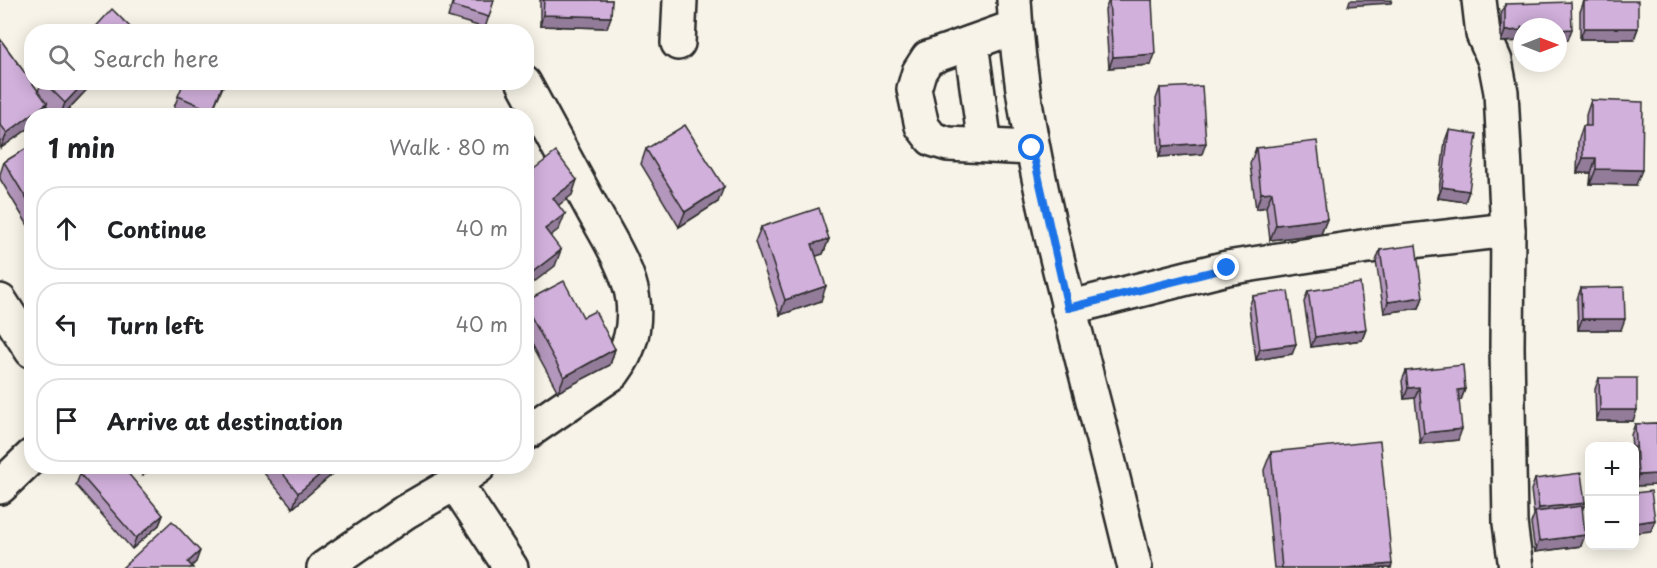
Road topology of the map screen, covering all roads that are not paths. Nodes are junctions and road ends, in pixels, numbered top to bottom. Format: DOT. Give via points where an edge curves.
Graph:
graph roads {
  1 [pos="680,0"];
  2 [pos="1479,0"];
  3 [pos="1014,13"];
  4 [pos="971,42"];
  5 [pos="678,43"];
  6 [pos="528,90"];
  7 [pos="985,145"];
  8 [pos="1032,148"];
  9 [pos="1508,230"];
  10 [pos="0,301"];
  11 [pos="1068,308"];
  12 [pos="24,338"];
  13 [pos="534,427"];
  14 [pos="24,464"];
  15 [pos="467,475"];
  16 [pos="0,487"];
  17 [pos="324,568"];
  18 [pos="512,568"];
  19 [pos="1135,568"];
  20 [pos="1516,568"];
  1 -- 5 [label="street"];
  2 -- 9 [label="street" via="1483,34 1495,61 1501,92"];
  3 -- 4 [label="street"];
  3 -- 8 [label="street"];
  4 -- 7 [label="street"];
  4 -- 7 [label="street" via="928,58 914,89 922,126 932,139 948,144"];
  6 -- 13 [label="street" via="620,259 633,297 634,321 632,339 613,373"];
  7 -- 8 [label="street"];
  8 -- 11 [label="street"];
  9 -- 11 [label="street" via="1227,268"];
  9 -- 20 [label="street" via="1510,523"];
  10 -- 12 [label="street"];
  11 -- 19 [label="street"];
  14 -- 16 [label="street"];
  15 -- 17 [label="street"];
  15 -- 18 [label="street"];
}
